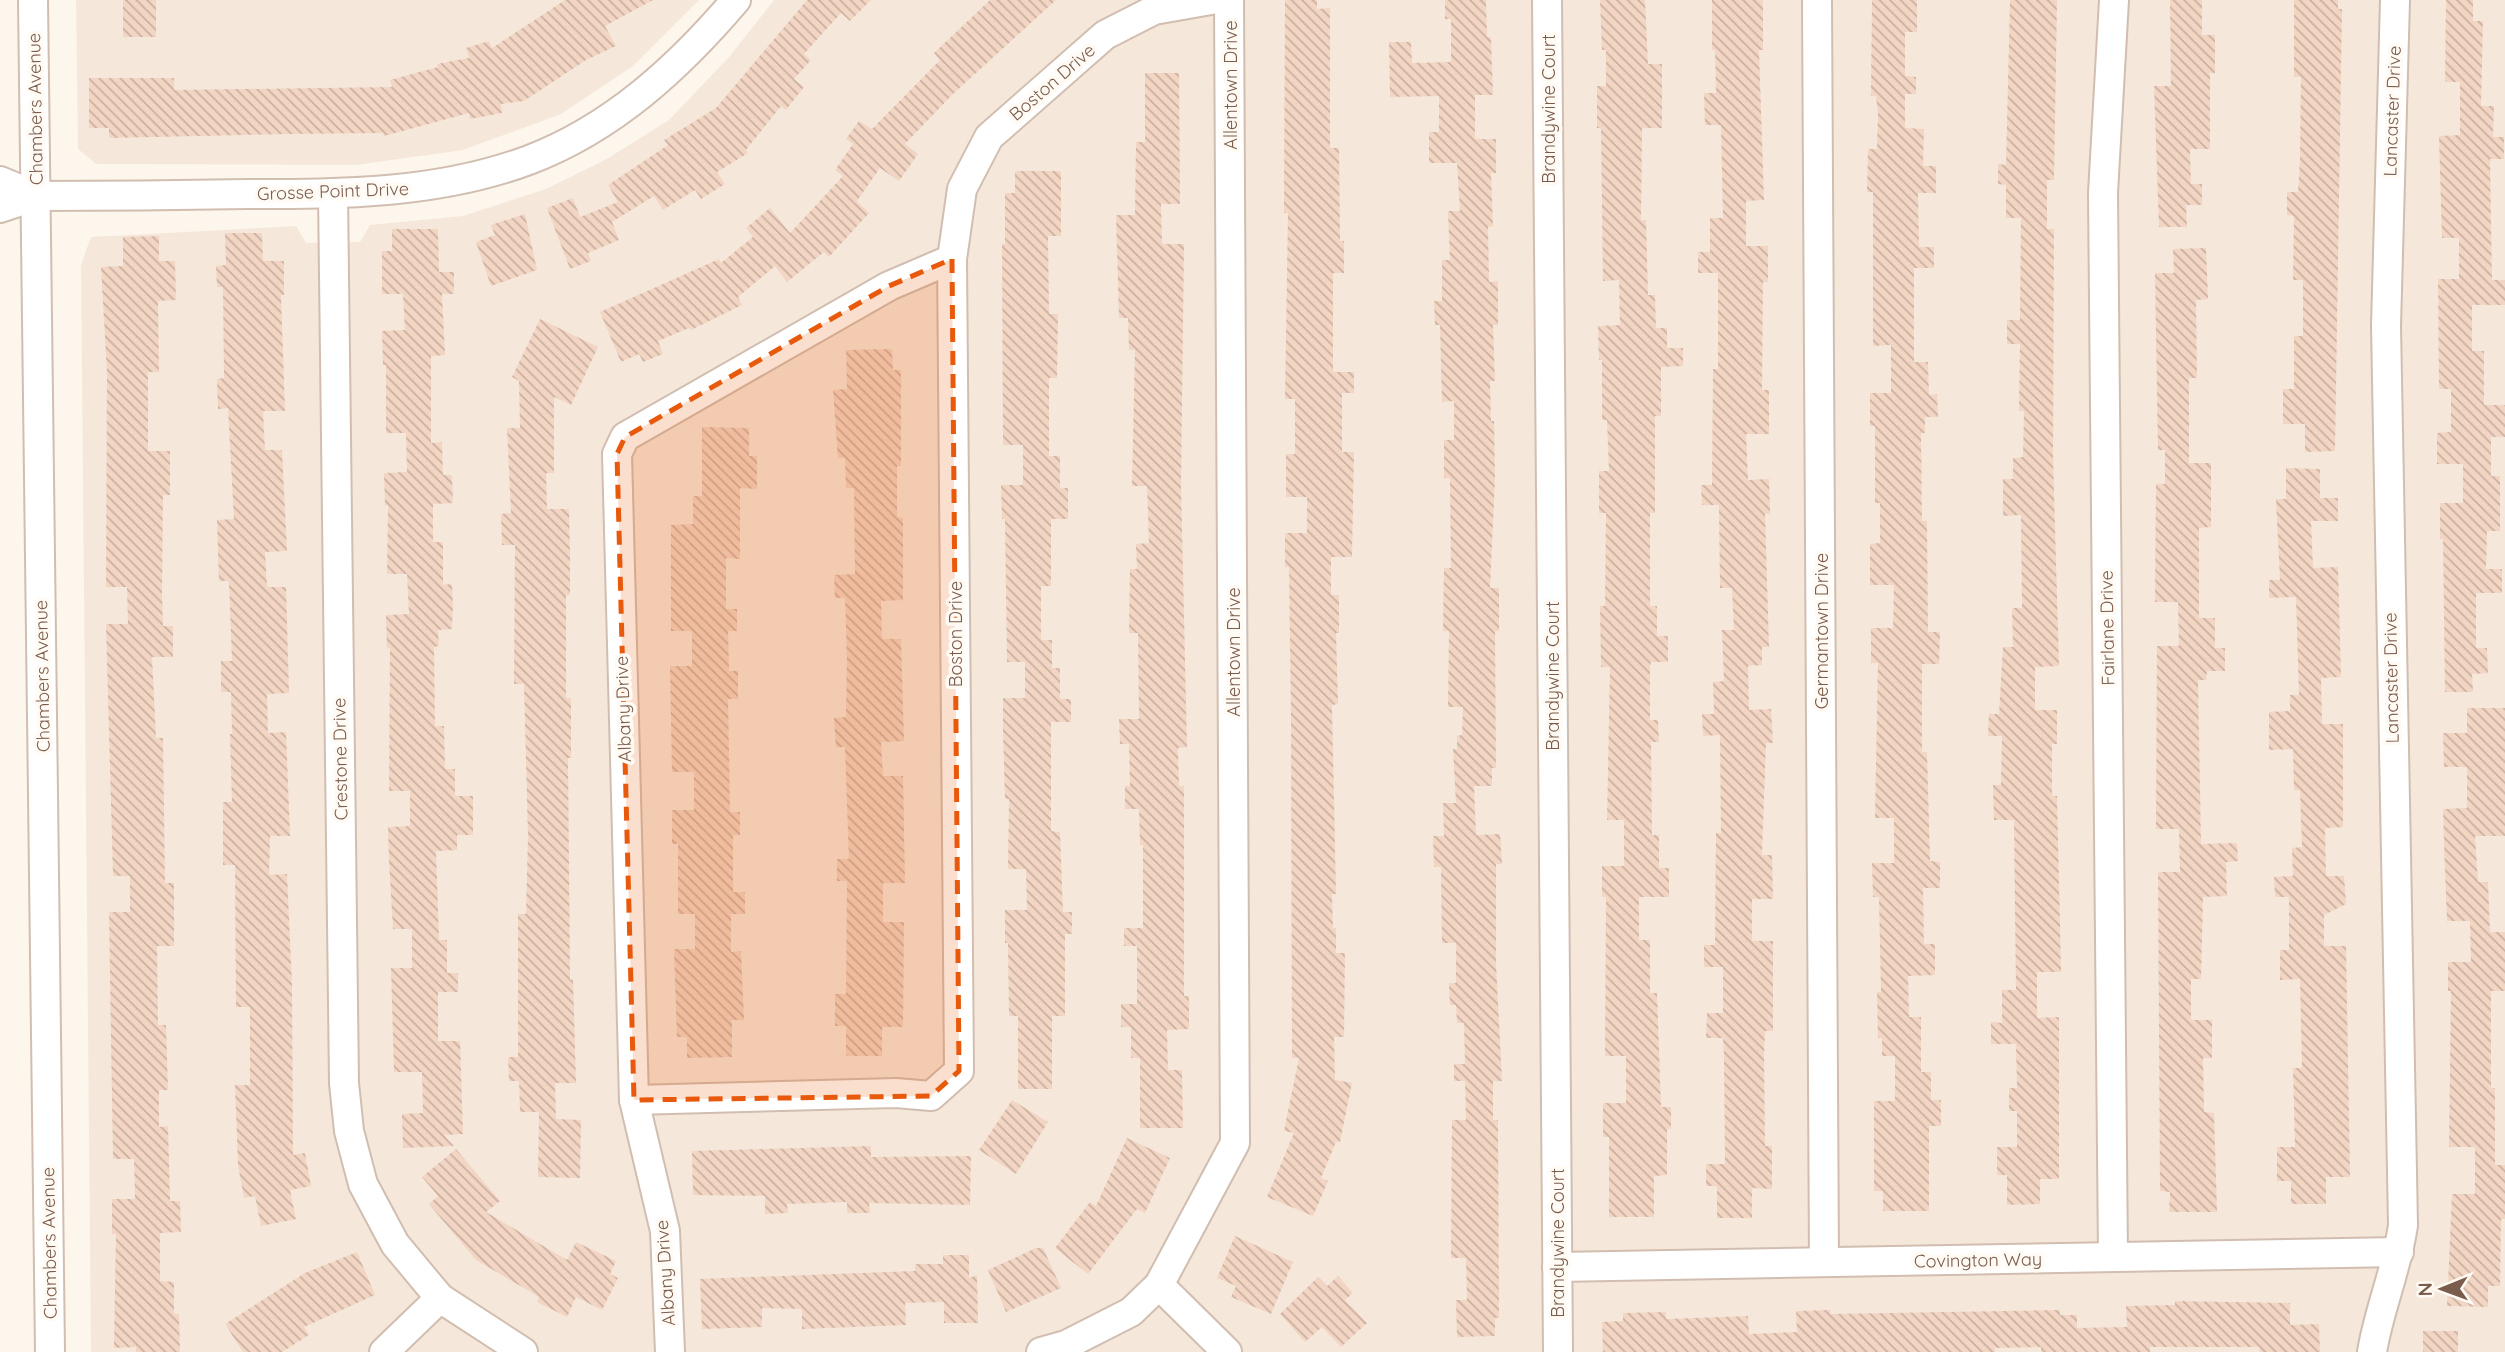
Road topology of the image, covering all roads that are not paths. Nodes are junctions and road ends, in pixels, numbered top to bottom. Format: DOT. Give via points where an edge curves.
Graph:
graph roads {
  1 [pos="33,0"];
  2 [pos="736,0"];
  3 [pos="1211,0"];
  4 [pos="1229,0"];
  5 [pos="1547,0"];
  6 [pos="1817,0"];
  7 [pos="2114,0"];
  8 [pos="2395,0"];
  9 [pos="0,181"];
  10 [pos="333,194"];
  11 [pos="36,196"];
  12 [pos="0,208"];
  13 [pos="951,259"];
  14 [pos="634,1100"];
  15 [pos="2399,1252"];
  16 [pos="2113,1257"];
  17 [pos="1824,1262"];
  18 [pos="1557,1267"];
  19 [pos="1159,1285"];
  20 [pos="440,1298"];
  21 [pos="50,1352"];
  22 [pos="384,1352"];
  23 [pos="523,1352"];
  24 [pos="670,1352"];
  25 [pos="1041,1352"];
  26 [pos="1227,1352"];
  27 [pos="1558,1352"];
  28 [pos="2372,1352"];
  1 -- 11 [label="street, Chambers Avenue"];
  2 -- 10 [label="street, Grosse Point Drive" via="663,78 627,106 531,159 429,187"];
  3 -- 13 [label="street, Boston Drive" via="1154,10 1105,35 989,137 962,189"];
  4 -- 19 [label="street, Allentown Drive" via="1235,1143"];
  5 -- 18 [label="street, Brandywine Court"];
  6 -- 17 [label="street, Germantown Drive"];
  7 -- 16 [label="street, Fairlane Drive" via="2103,193"];
  8 -- 15 [label="street, Lancaster Drive" via="2386,326 2403,1212"];
  9 -- 11 [label="street"];
  10 -- 11 [label="street, Grosse Point Drive"];
  10 -- 20 [label="street, Crestone Drive" via="344,1083 349,1131 363,1184 395,1244"];
  11 -- 12 [label="street"];
  11 -- 21 [label="street, Chambers Avenue"];
  13 -- 14 [label="street, Albany Drive" via="889,286 625,437 617,454"];
  13 -- 14 [label="street, Boston Drive" via="959,1071 931,1096"];
  14 -- 24 [label="street, Albany Drive" via="665,1231"];
  15 -- 16 [label="street, Covington Way"];
  15 -- 28 [label="street, Lancaster Drive"];
  16 -- 17 [label="street, Covington Way"];
  17 -- 18 [label="street, Covington Way"];
  18 -- 27 [label="street, Brandywine Court"];
  19 -- 25 [label="street, Allentown Drive" via="1131,1312 1066,1345"];
  19 -- 26 [label="street"];
  20 -- 22 [label="street"];
  20 -- 23 [label="street, Crestone Drive"];
}
